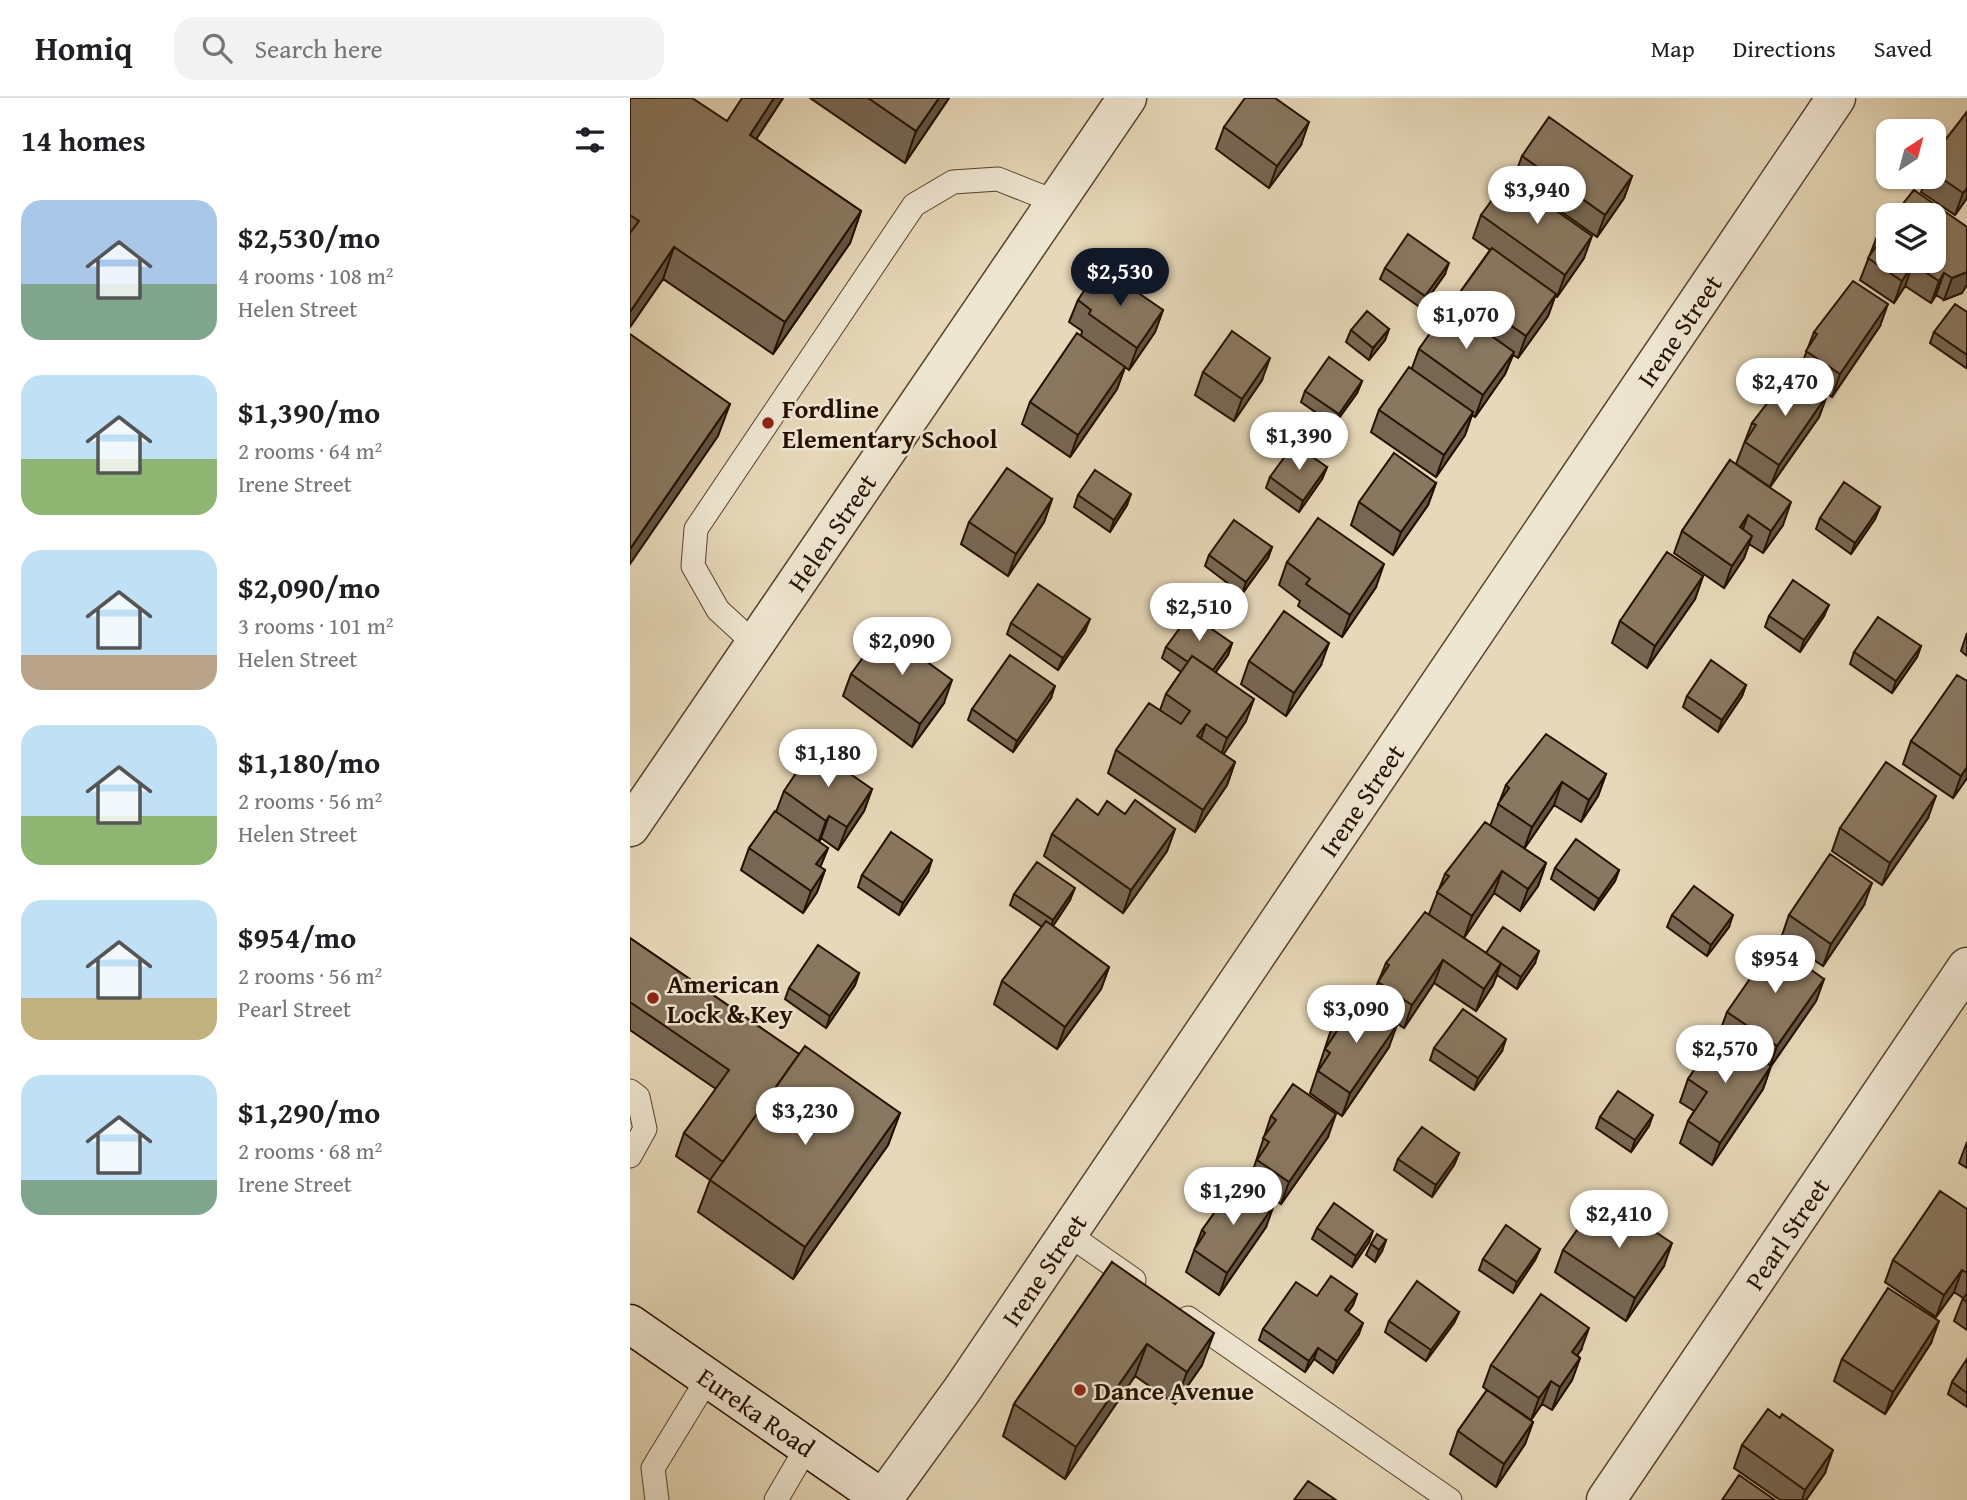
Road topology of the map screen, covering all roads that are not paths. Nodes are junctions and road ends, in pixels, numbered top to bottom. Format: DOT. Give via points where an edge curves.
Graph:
graph roads {
  1 [pos="1127,98"];
  2 [pos="1836,98"];
  3 [pos="1056,202"];
  4 [pos="755,644"];
  5 [pos="630,827"];
  6 [pos="1967,967"];
  7 [pos="630,1091"];
  8 [pos="630,1156"];
  9 [pos="1068,1234"];
  10 [pos="1147,1289"];
  11 [pos="1170,1304"];
  12 [pos="630,1324"];
  13 [pos="708,1378"];
  14 [pos="807,1447"];
  15 [pos="657,1500"];
  16 [pos="776,1500"];
  17 [pos="884,1500"];
  18 [pos="1450,1500"];
  19 [pos="1606,1500"];
  1 -- 3 [label="street, Helen Street"];
  2 -- 9 [label="street, Irene Street"];
  3 -- 4 [label="street, Helen Street"];
  3 -- 4 [label="lane" via="998,179 953,182 915,205 907,216 696,529 693,566 718,610"];
  4 -- 5 [label="street, Helen Street"];
  6 -- 19 [label="street, Pearl Street"];
  7 -- 8 [label="lane" via="638,1097 645,1129"];
  9 -- 10 [label="lane"];
  9 -- 17 [label="street, Irene Street"];
  11 -- 18 [label="lane"];
  12 -- 13 [label="street, Eureka Road"];
  13 -- 14 [label="street, Eureka Road"];
  13 -- 15 [label="lane" via="653,1468"];
  14 -- 16 [label="lane"];
  14 -- 17 [label="street, Eureka Road"];
}
